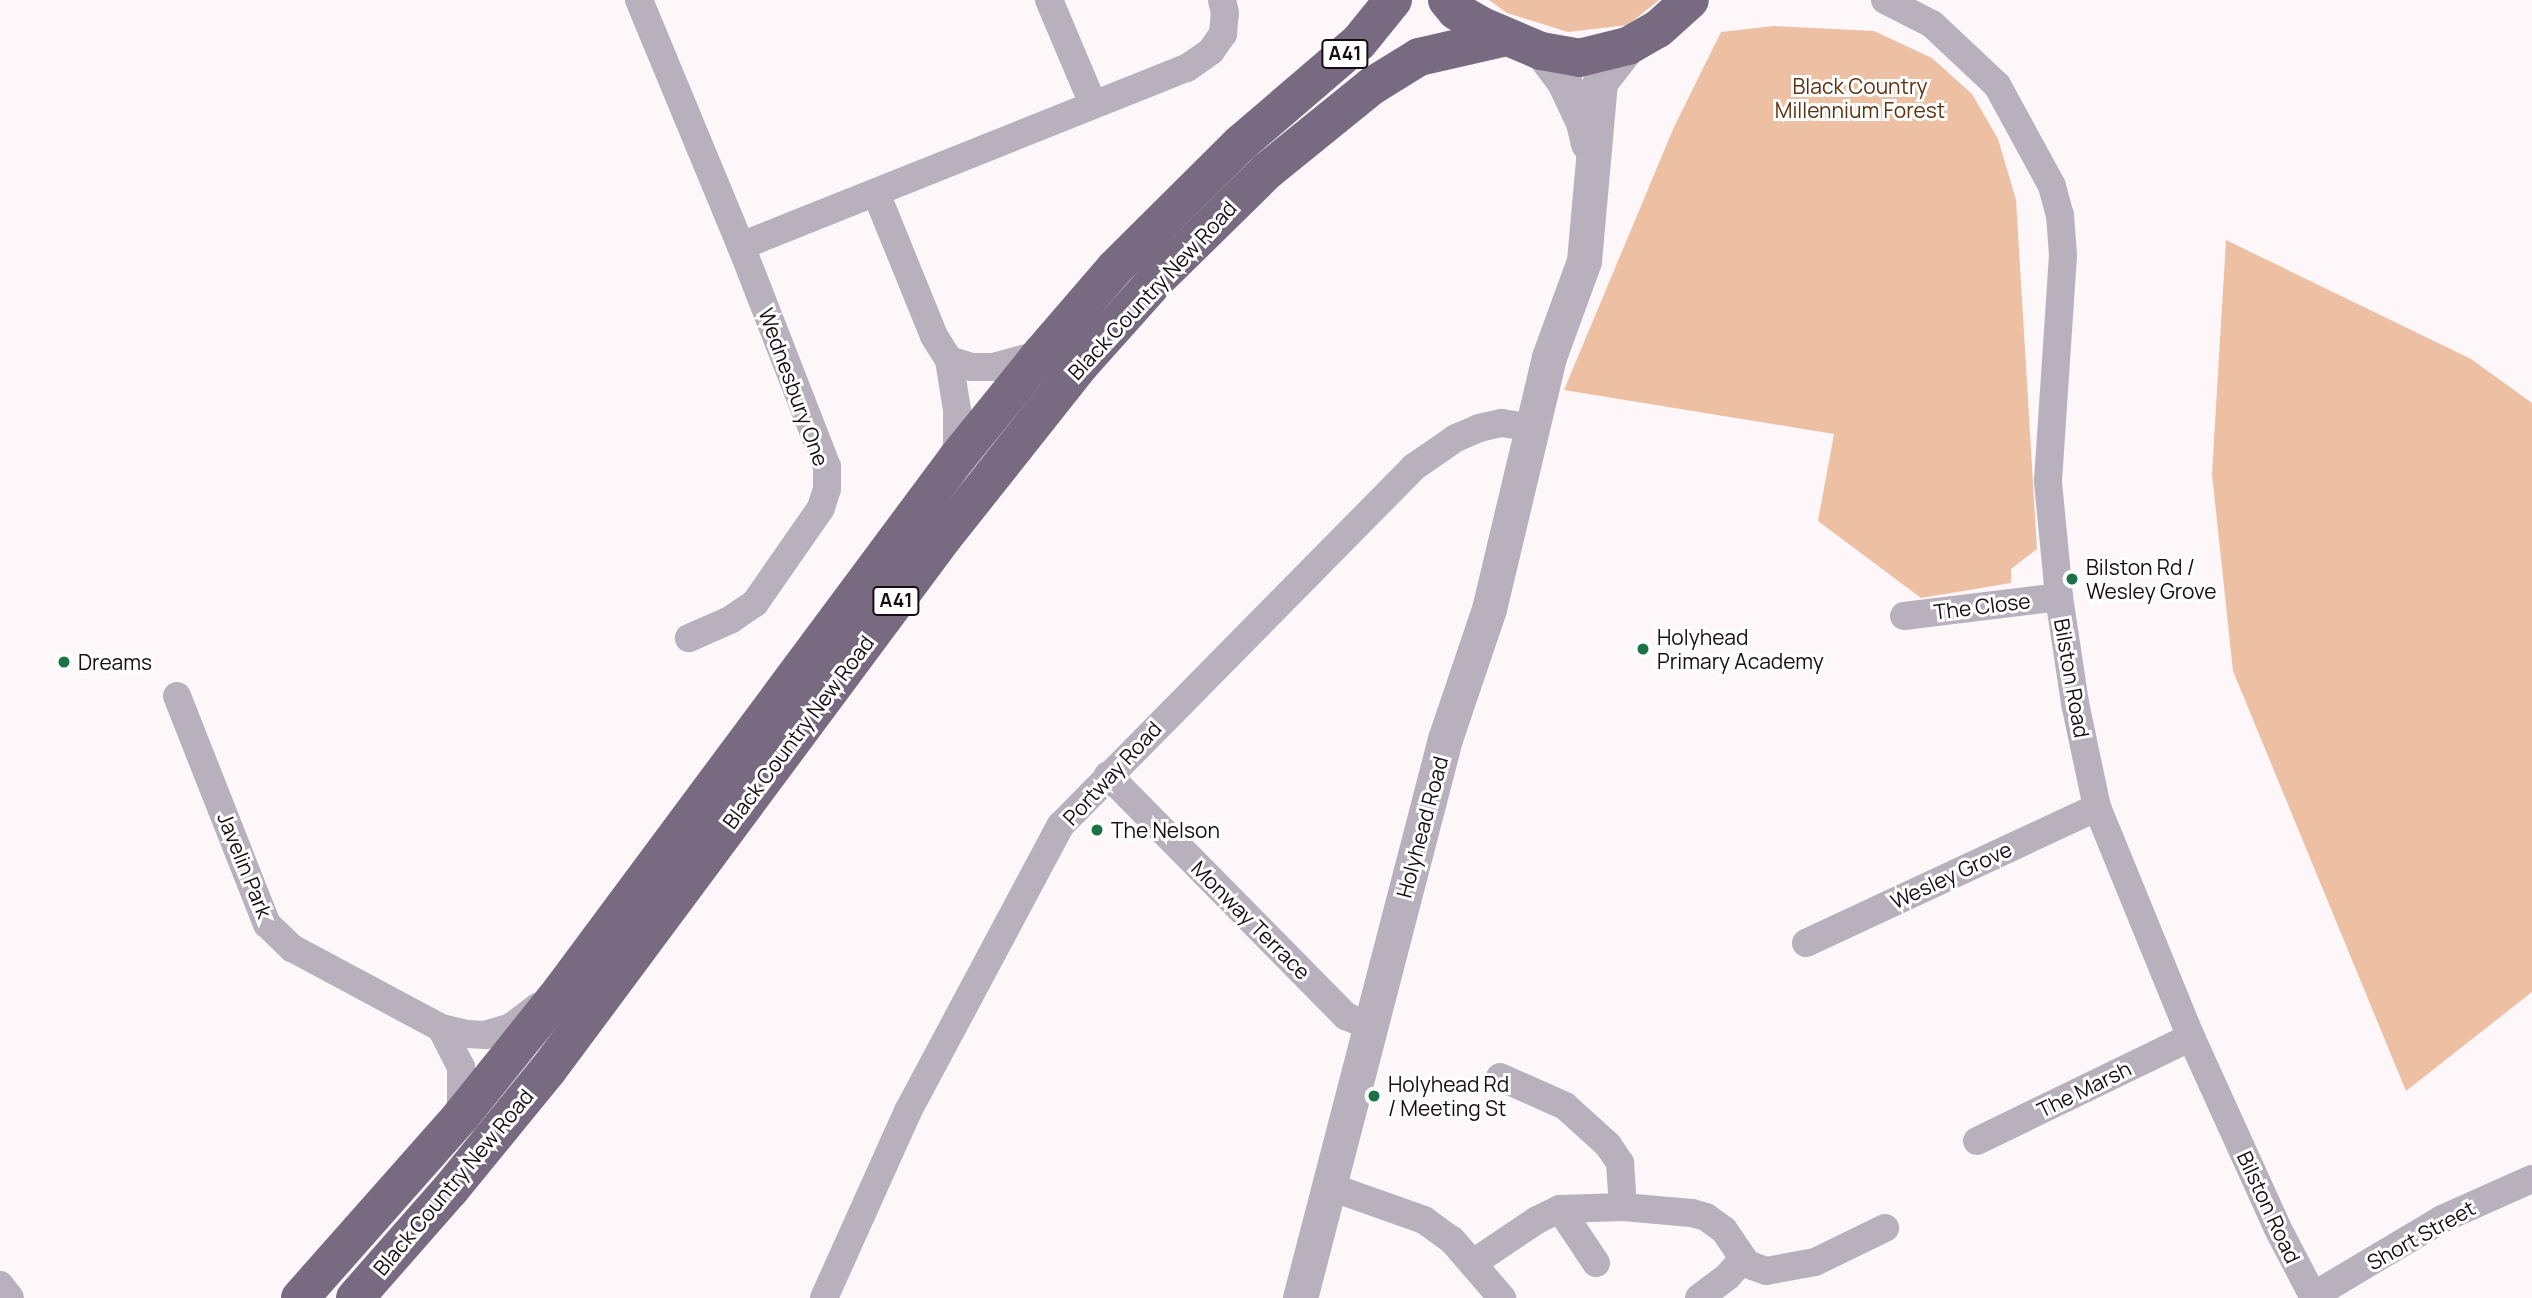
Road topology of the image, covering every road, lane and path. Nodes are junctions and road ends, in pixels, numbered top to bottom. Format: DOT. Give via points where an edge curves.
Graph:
graph roads {
  1 [pos="639,0"];
  2 [pos="1049,0"];
  3 [pos="1222,0"];
  4 [pos="1394,0"];
  5 [pos="1447,0"];
  6 [pos="1885,0"];
  7 [pos="1692,1"];
  8 [pos="1506,37"];
  9 [pos="1628,46"];
  10 [pos="1541,51"];
  11 [pos="1093,104"];
  12 [pos="1593,182"];
  13 [pos="876,193"];
  14 [pos="741,246"];
  15 [pos="1041,354"];
  16 [pos="949,360"];
  17 [pos="1531,427"];
  18 [pos="957,458"];
  19 [pos="2059,597"];
  20 [pos="1904,616"];
  21 [pos="689,638"];
  22 [pos="177,696"];
  23 [pos="1108,775"];
  24 [pos="2097,807"];
  25 [pos="1806,943"];
  26 [pos="561,991"];
  27 [pos="1371,1027"];
  28 [pos="441,1028"];
  29 [pos="2191,1037"];
  30 [pos="1500,1077"];
  31 [pos="461,1116"];
  32 [pos="1977,1141"];
  33 [pos="2532,1179"];
  34 [pos="1328,1186"];
  35 [pos="1623,1207"];
  36 [pos="1560,1209"];
  37 [pos="1885,1228"];
  38 [pos="1742,1259"];
  39 [pos="1473,1263"];
  40 [pos="1596,1263"];
  41 [pos="0,1285"];
  42 [pos="2313,1297"];
  43 [pos="10,1298"];
  44 [pos="300,1298"];
  45 [pos="355,1298"];
  46 [pos="824,1298"];
  47 [pos="1300,1298"];
  48 [pos="1502,1298"];
  49 [pos="1699,1298"];
  1 -- 14 [label="street, Wednesbury One"];
  2 -- 11 [label="street"];
  3 -- 11 [label="street" via="1223,34 1211,51 1187,68"];
  4 -- 15 [label="highway, Black Country New Road / A41" via="1359,42 1241,143 1115,268"];
  5 -- 8 [label="highway" via="1456,11"];
  6 -- 19 [label="street, Bilston Road" via="1932,24 1997,85 2052,186 2063,255 2048,482"];
  7 -- 9 [label="highway"];
  8 -- 10 [label="highway"];
  8 -- 45 [label="highway, Black Country New Road / A41" via="1419,57 1372,86 1267,171 1157,279 1080,365 943,538 548,1070"];
  9 -- 10 [label="highway" via="1579,58"];
  9 -- 12 [label="street, Holyhead Road" via="1600,82"];
  10 -- 12 [label="street" via="1564,82 1583,122"];
  11 -- 13 [label="street"];
  12 -- 17 [label="street, Holyhead Road" via="1565,258 1549,357"];
  13 -- 14 [label="street"];
  13 -- 16 [label="street" via="934,336"];
  14 -- 21 [label="street, Wednesbury One" via="827,467 827,489 821,508 755,603"];
  15 -- 16 [label="street" via="993,367"];
  15 -- 18 [label="highway, Black Country New Road / A41"];
  16 -- 18 [label="street" via="957,410"];
  17 -- 23 [label="street, Portway Road" via="1501,423 1479,428 1455,438 1414,467"];
  17 -- 27 [label="street, Holyhead Road" via="1489,609 1445,739"];
  18 -- 26 [label="highway, Black Country New Road / A41"];
  19 -- 20 [label="street, The Close"];
  19 -- 24 [label="street, Bilston Road"];
  22 -- 28 [label="street, Javelin Park" via="268,924 292,948"];
  23 -- 27 [label="street, Monway Terrace" via="1346,1016"];
  23 -- 46 [label="street, Portway Road" via="1061,825 908,1111"];
  24 -- 25 [label="street, Wesley Grove"];
  24 -- 29 [label="street, Bilston Road"];
  26 -- 28 [label="street, Javelin Park" via="511,1027 485,1035"];
  26 -- 31 [label="highway, Black Country New Road / A41"];
  27 -- 34 [label="street, Holyhead Road"];
  28 -- 31 [label="street" via="461,1067"];
  29 -- 32 [label="street, The Marsh"];
  29 -- 42 [label="street, Bilston Road"];
  30 -- 35 [label="street" via="1564,1106 1608,1144 1620,1163"];
  31 -- 44 [label="highway, Black Country New Road / A41"];
  33 -- 42 [label="street, Short Street" via="2442,1219"];
  34 -- 39 [label="street" via="1424,1220"];
  34 -- 47 [label="street, Holyhead Road"];
  35 -- 36 [label="street"];
  35 -- 38 [label="street" via="1679,1210 1706,1217 1724,1230"];
  36 -- 39 [label="street"];
  36 -- 40 [label="street"];
  37 -- 38 [label="street" via="1815,1262 1789,1269 1766,1271"];
  38 -- 49 [label="street"];
  39 -- 48 [label="street"];
  41 -- 43 [label="street"];
}
